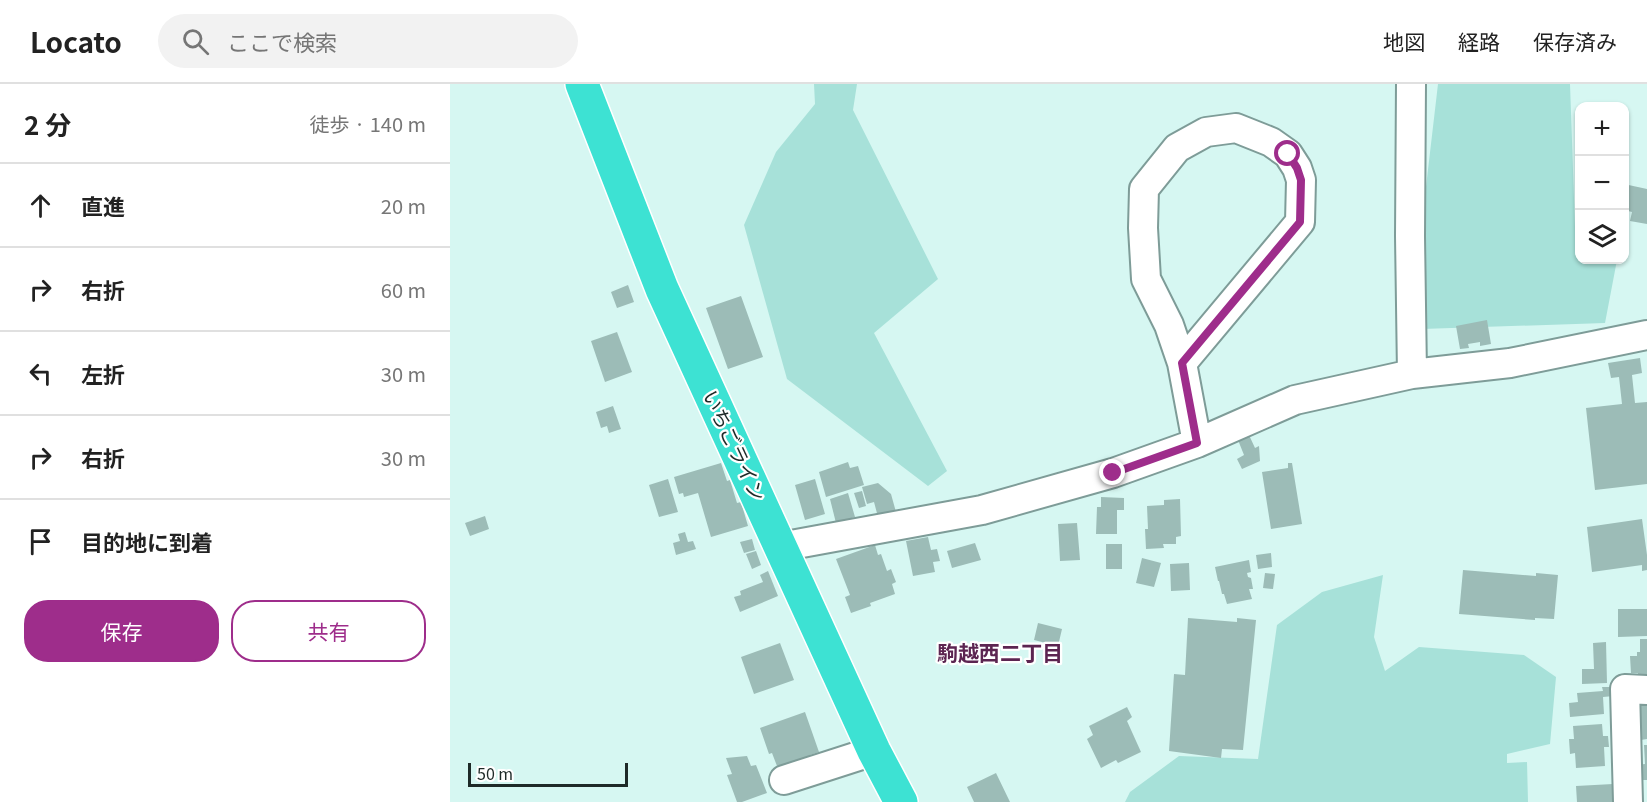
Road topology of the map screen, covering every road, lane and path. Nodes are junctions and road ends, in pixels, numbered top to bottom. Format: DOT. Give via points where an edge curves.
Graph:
graph roads {
  1 [pos="582,84"];
  2 [pos="1411,84"];
  3 [pos="1647,335"];
  4 [pos="1182,363"];
  5 [pos="1412,374"];
  6 [pos="1197,443"];
  7 [pos="780,547"];
  8 [pos="1647,690"];
  9 [pos="874,751"];
  10 [pos="784,780"];
  11 [pos="901,802"];
  12 [pos="1628,802"];
  1 -- 7 [label="highway, いちごライン" via="662,288"];
  2 -- 5 [label="street"];
  3 -- 5 [label="street" via="1510,363"];
  4 -- 4 [label="street" via="1300,222 1301,180 1288,154 1271,142 1236,128 1206,132 1177,148 1144,189 1146,279 1169,325"];
  4 -- 6 [label="street"];
  5 -- 6 [label="street" via="1295,400"];
  6 -- 7 [label="street" via="1113,473 982,510"];
  7 -- 9 [label="highway, いちごライン"];
  8 -- 12 [label="street" via="1625,689"];
  9 -- 10 [label="street"];
  9 -- 11 [label="highway, いちごライン"];
}
